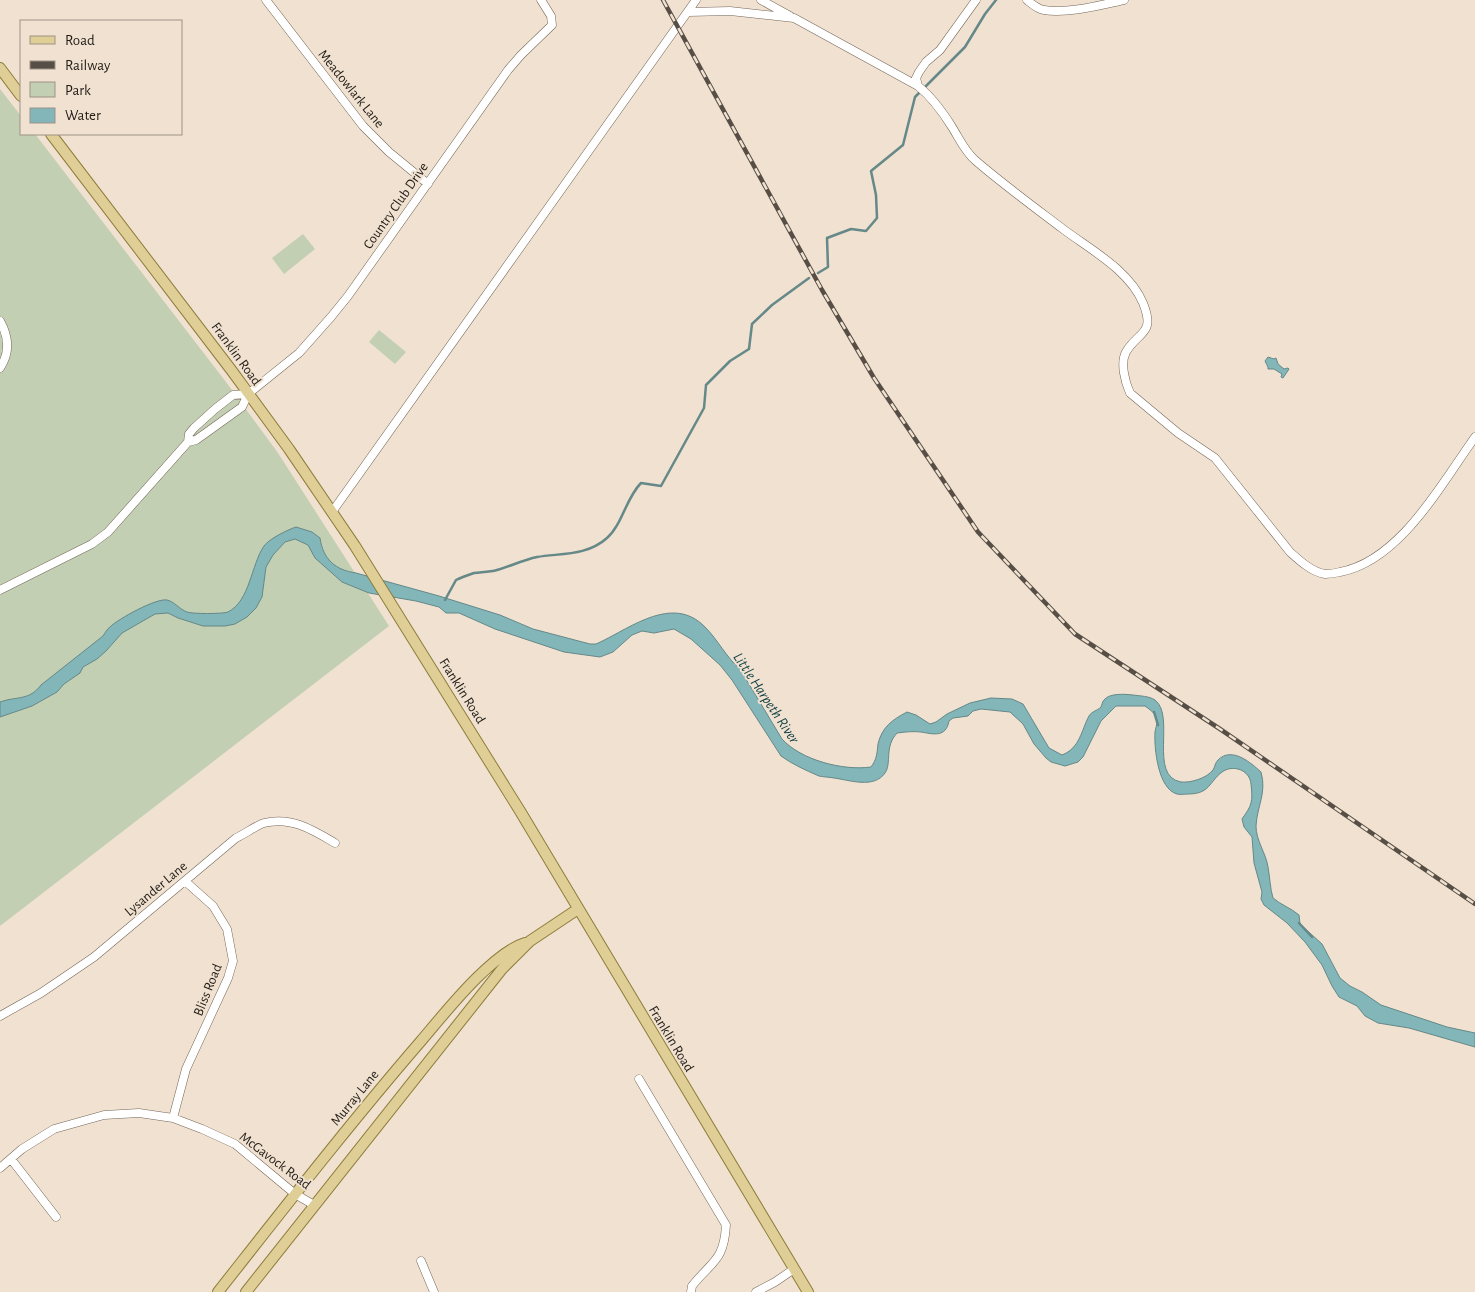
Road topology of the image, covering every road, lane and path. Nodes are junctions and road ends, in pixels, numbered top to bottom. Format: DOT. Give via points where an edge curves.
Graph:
graph roads {
  1 [pos="266,0"];
  2 [pos="540,0"];
  3 [pos="696,0"];
  4 [pos="761,0"];
  5 [pos="976,0"];
  6 [pos="1026,0"];
  7 [pos="1124,0"];
  8 [pos="688,12"];
  9 [pos="794,18"];
  10 [pos="0,68"];
  11 [pos="918,86"];
  12 [pos="20,95"];
  13 [pos="52,135"];
  14 [pos="428,184"];
  15 [pos="0,321"];
  16 [pos="0,368"];
  17 [pos="248,394"];
  18 [pos="1475,437"];
  19 [pos="188,442"];
  20 [pos="332,512"];
  21 [pos="0,590"];
  22 [pos="335,843"];
  23 [pos="185,880"];
  24 [pos="578,909"];
  25 [pos="530,941"];
  26 [pos="0,1016"];
  27 [pos="639,1079"];
  28 [pos="173,1118"];
  29 [pos="11,1159"];
  30 [pos="0,1168"];
  31 [pos="295,1194"];
  32 [pos="314,1205"];
  33 [pos="56,1217"];
  34 [pos="421,1261"];
  35 [pos="794,1269"];
  36 [pos="218,1292"];
  37 [pos="246,1292"];
  38 [pos="434,1292"];
  39 [pos="691,1292"];
  40 [pos="756,1292"];
  41 [pos="808,1292"];
  1 -- 14 [label="street, Meadowlark Lane" via="363,126"];
  2 -- 14 [label="street, Country Club Drive" via="553,23 512,65"];
  3 -- 8 [label="street"];
  4 -- 9 [label="street"];
  5 -- 11 [label="street" via="940,50 919,72 916,78"];
  6 -- 7 [label="street" via="1044,10 1068,10"];
  8 -- 9 [label="street" via="730,11"];
  8 -- 20 [label="street"];
  9 -- 11 [label="street"];
  10 -- 12 [label="main road"];
  11 -- 18 [label="street" via="931,96 974,159 1118,270 1136,290 1148,322 1147,329 1126,352 1126,384 1130,393 1214,458 1301,562 1327,574 1352,570 1377,557 1412,526"];
  13 -- 17 [label="main road, Franklin Road"];
  14 -- 17 [label="street, Country Club Drive" via="326,322 299,353"];
  15 -- 16 [label="street" via="8,342"];
  17 -- 19 [label="street, Country Club Drive" via="242,407 196,440"];
  17 -- 19 [label="street, Country Club Drive" via="233,395 215,409 189,434"];
  17 -- 20 [label="main road, Franklin Road"];
  19 -- 21 [label="street, Country Club Drive" via="108,532 92,544"];
  20 -- 24 [label="main road, Franklin Road" via="403,621"];
  22 -- 23 [label="street, Lysander Lane" via="314,830 284,820 263,824 236,838"];
  23 -- 26 [label="street, Lysander Lane" via="94,957"];
  23 -- 28 [label="street, Bliss Road" via="213,906 226,929 233,960 228,978 186,1069"];
  24 -- 25 [label="main road, Murray Lane"];
  24 -- 35 [label="main road, Franklin Road"];
  25 -- 31 [label="main road, Murray Lane" via="516,946 472,983 363,1108"];
  25 -- 32 [label="main road, Murray Lane" via="502,969"];
  27 -- 39 [label="street" via="726,1226 723,1249 692,1286"];
  28 -- 29 [label="street, McGavock Road" via="139,1113 104,1115 54,1129"];
  28 -- 31 [label="street, McGavock Road" via="235,1144"];
  29 -- 30 [label="street, McGavock Road"];
  29 -- 33 [label="street"];
  31 -- 32 [label="street, McGavock Road"];
  31 -- 36 [label="main road, Murray Lane"];
  32 -- 37 [label="main road, Murray Lane"];
  34 -- 38 [label="street"];
  35 -- 40 [label="street"];
  35 -- 41 [label="main road, Franklin Road"];
}
